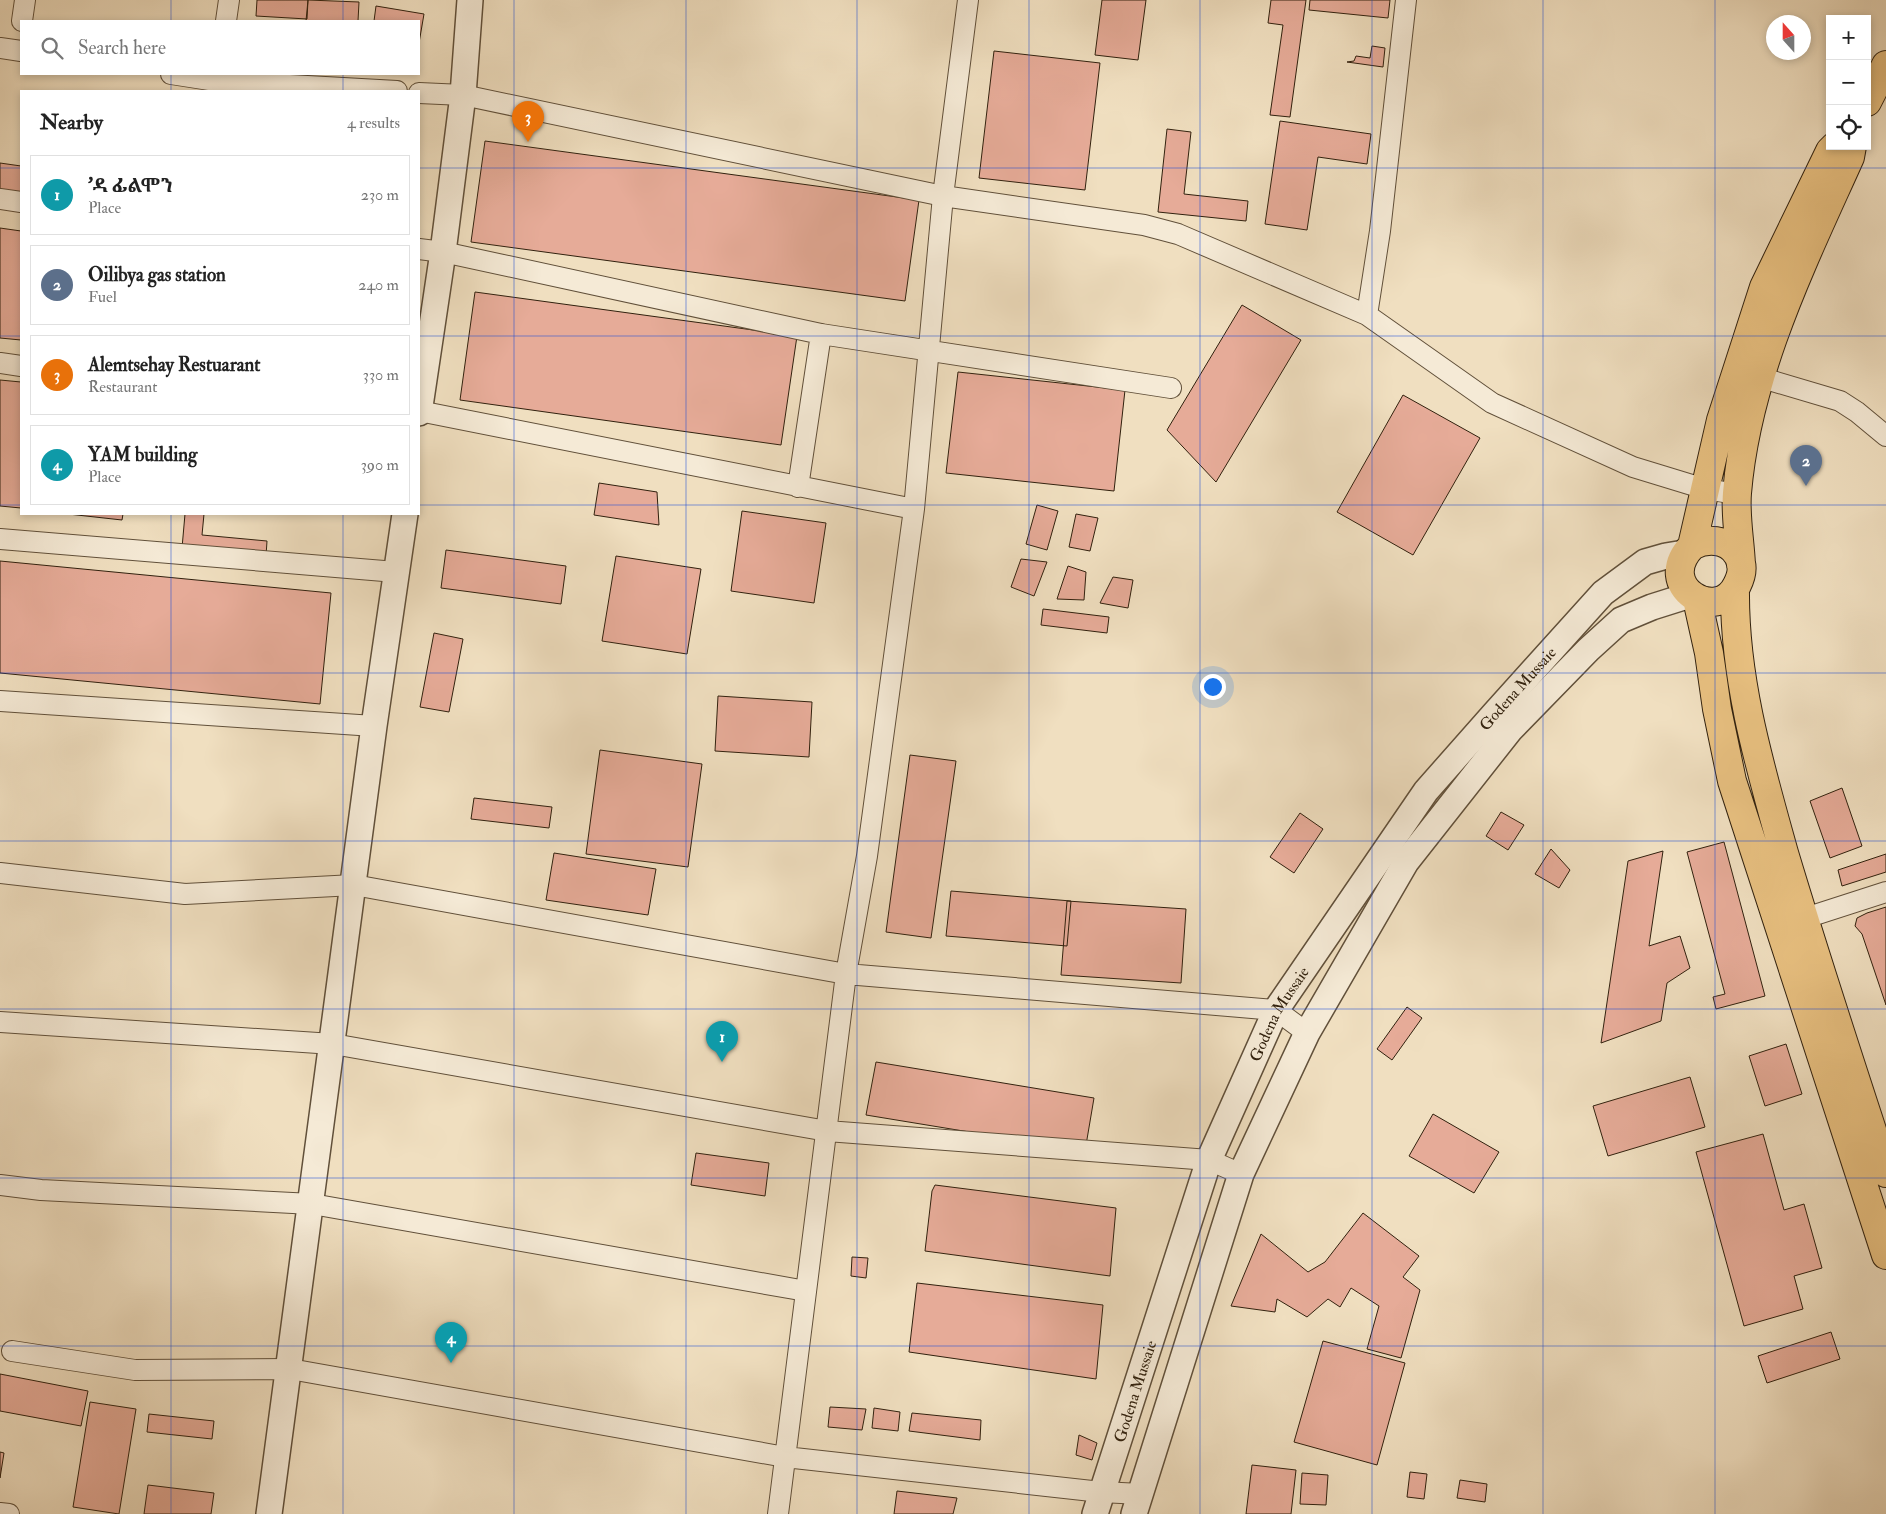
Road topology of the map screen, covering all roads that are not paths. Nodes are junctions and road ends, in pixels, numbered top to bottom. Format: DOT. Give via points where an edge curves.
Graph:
graph roads {
  1 [pos="25,0"];
  2 [pos="230,0"];
  3 [pos="470,0"];
  4 [pos="968,0"];
  5 [pos="1406,0"];
  6 [pos="22,20"];
  7 [pos="226,20"];
  8 [pos="1886,65"];
  9 [pos="186,75"];
  10 [pos="217,77"];
  11 [pos="384,90"];
  12 [pos="420,92"];
  13 [pos="1871,94"];
  14 [pos="463,95"];
  15 [pos="1831,150"];
  16 [pos="1851,150"];
  17 [pos="943,196"];
  18 [pos="0,199"];
  19 [pos="20,202"];
  20 [pos="420,249"];
  21 [pos="443,252"];
  22 [pos="1789,263"];
  23 [pos="1367,315"];
  24 [pos="821,334"];
  25 [pos="929,350"];
  26 [pos="0,363"];
  27 [pos="20,366"];
  28 [pos="1759,377"];
  29 [pos="1171,388"];
  30 [pos="420,405"];
  31 [pos="420,412"];
  32 [pos="1886,436"];
  33 [pos="798,487"];
  34 [pos="1704,489"];
  35 [pos="1737,494"];
  36 [pos="914,509"];
  37 [pos="404,515"];
  38 [pos="0,539"];
  39 [pos="1688,550"];
  40 [pos="1741,564"];
  41 [pos="396,572"];
  42 [pos="1735,590"];
  43 [pos="1694,597"];
  44 [pos="0,701"];
  45 [pos="1502,722"];
  46 [pos="374,726"];
  47 [pos="1761,771"];
  48 [pos="1732,781"];
  49 [pos="0,873"];
  50 [pos="354,884"];
  51 [pos="1886,892"];
  52 [pos="1791,922"];
  53 [pos="846,974"];
  54 [pos="1276,1010"];
  55 [pos="0,1022"];
  56 [pos="1307,1033"];
  57 [pos="333,1044"];
  58 [pos="827,1131"];
  59 [pos="1209,1160"];
  60 [pos="1874,1163"];
  61 [pos="1241,1174"];
  62 [pos="0,1185"];
  63 [pos="312,1204"];
  64 [pos="1886,1255"];
  65 [pos="806,1291"];
  66 [pos="12,1351"];
  67 [pos="290,1369"];
  68 [pos="785,1457"];
  69 [pos="1098,1503"];
  70 [pos="1137,1504"];
  71 [pos="0,1513"];
  72 [pos="9,1514"];
  73 [pos="269,1514"];
  74 [pos="778,1514"];
  1 -- 6 [label="street"];
  2 -- 7 [label="street"];
  3 -- 14 [label="street"];
  4 -- 17 [label="street"];
  5 -- 23 [label="street" via="1380,231"];
  8 -- 13 [label="main road"];
  9 -- 10 [label="street"];
  10 -- 11 [label="street"];
  12 -- 14 [label="street"];
  14 -- 17 [label="street"];
  14 -- 21 [label="street"];
  15 -- 22 [label="main road"];
  16 -- 22 [label="main road"];
  17 -- 23 [label="street" via="1144,225 1178,234"];
  17 -- 25 [label="street"];
  18 -- 19 [label="street"];
  20 -- 21 [label="street"];
  21 -- 24 [label="street"];
  21 -- 30 [label="street"];
  22 -- 28 [label="main road"];
  22 -- 34 [label="main road" via="1764,287 1721,420"];
  23 -- 34 [label="street" via="1492,403 1633,467"];
  24 -- 25 [label="street"];
  24 -- 33 [label="street"];
  25 -- 29 [label="street"];
  25 -- 36 [label="street"];
  26 -- 27 [label="street"];
  28 -- 32 [label="street" via="1840,401"];
  28 -- 35 [label="main road" via="1746,431"];
  31 -- 33 [label="street"];
  33 -- 36 [label="street"];
  34 -- 35 [label="street"];
  34 -- 39 [label="main road"];
  35 -- 40 [label="main road"];
  36 -- 53 [label="street" via="867,856"];
  37 -- 41 [label="street"];
  38 -- 41 [label="street"];
  39 -- 40 [label="main road" via="1701,541 1722,542 1738,555"];
  39 -- 43 [label="main road" via="1680,562 1680,580"];
  39 -- 45 [label="street, Godena Mussaie" via="1645,562 1603,593"];
  40 -- 42 [label="main road" via="1741,578"];
  41 -- 46 [label="street"];
  42 -- 43 [label="main road" via="1717,601 1707,602"];
  42 -- 47 [label="main road" via="1736,643"];
  43 -- 45 [label="street, Godena Mussaie" via="1652,607 1621,620"];
  43 -- 48 [label="main road" via="1709,653"];
  44 -- 46 [label="street"];
  45 -- 54 [label="street, Godena Mussaie" via="1426,791"];
  45 -- 56 [label="street, Godena Mussaie" via="1406,862"];
  46 -- 50 [label="street"];
  47 -- 48 [label="main road"];
  47 -- 52 [label="main road"];
  48 -- 52 [label="main road"];
  49 -- 50 [label="street" via="185,894"];
  50 -- 53 [label="street"];
  50 -- 57 [label="street"];
  51 -- 52 [label="street"];
  52 -- 60 [label="main road"];
  53 -- 54 [label="street"];
  53 -- 58 [label="street"];
  54 -- 56 [label="street"];
  54 -- 59 [label="street, Godena Mussaie"];
  55 -- 57 [label="street"];
  56 -- 61 [label="street, Godena Mussaie"];
  57 -- 58 [label="street"];
  57 -- 63 [label="street"];
  58 -- 59 [label="street"];
  58 -- 65 [label="street"];
  59 -- 61 [label="street"];
  59 -- 69 [label="street, Godena Mussaie"];
  60 -- 64 [label="main road"];
  61 -- 70 [label="street, Godena Mussaie"];
  62 -- 63 [label="street"];
  63 -- 65 [label="street"];
  63 -- 67 [label="street"];
  65 -- 68 [label="street"];
  66 -- 67 [label="street" via="135,1370"];
  67 -- 68 [label="street"];
  67 -- 73 [label="street"];
  68 -- 69 [label="street"];
  68 -- 74 [label="street"];
  69 -- 70 [label="street"];
  71 -- 72 [label="street"];
}
